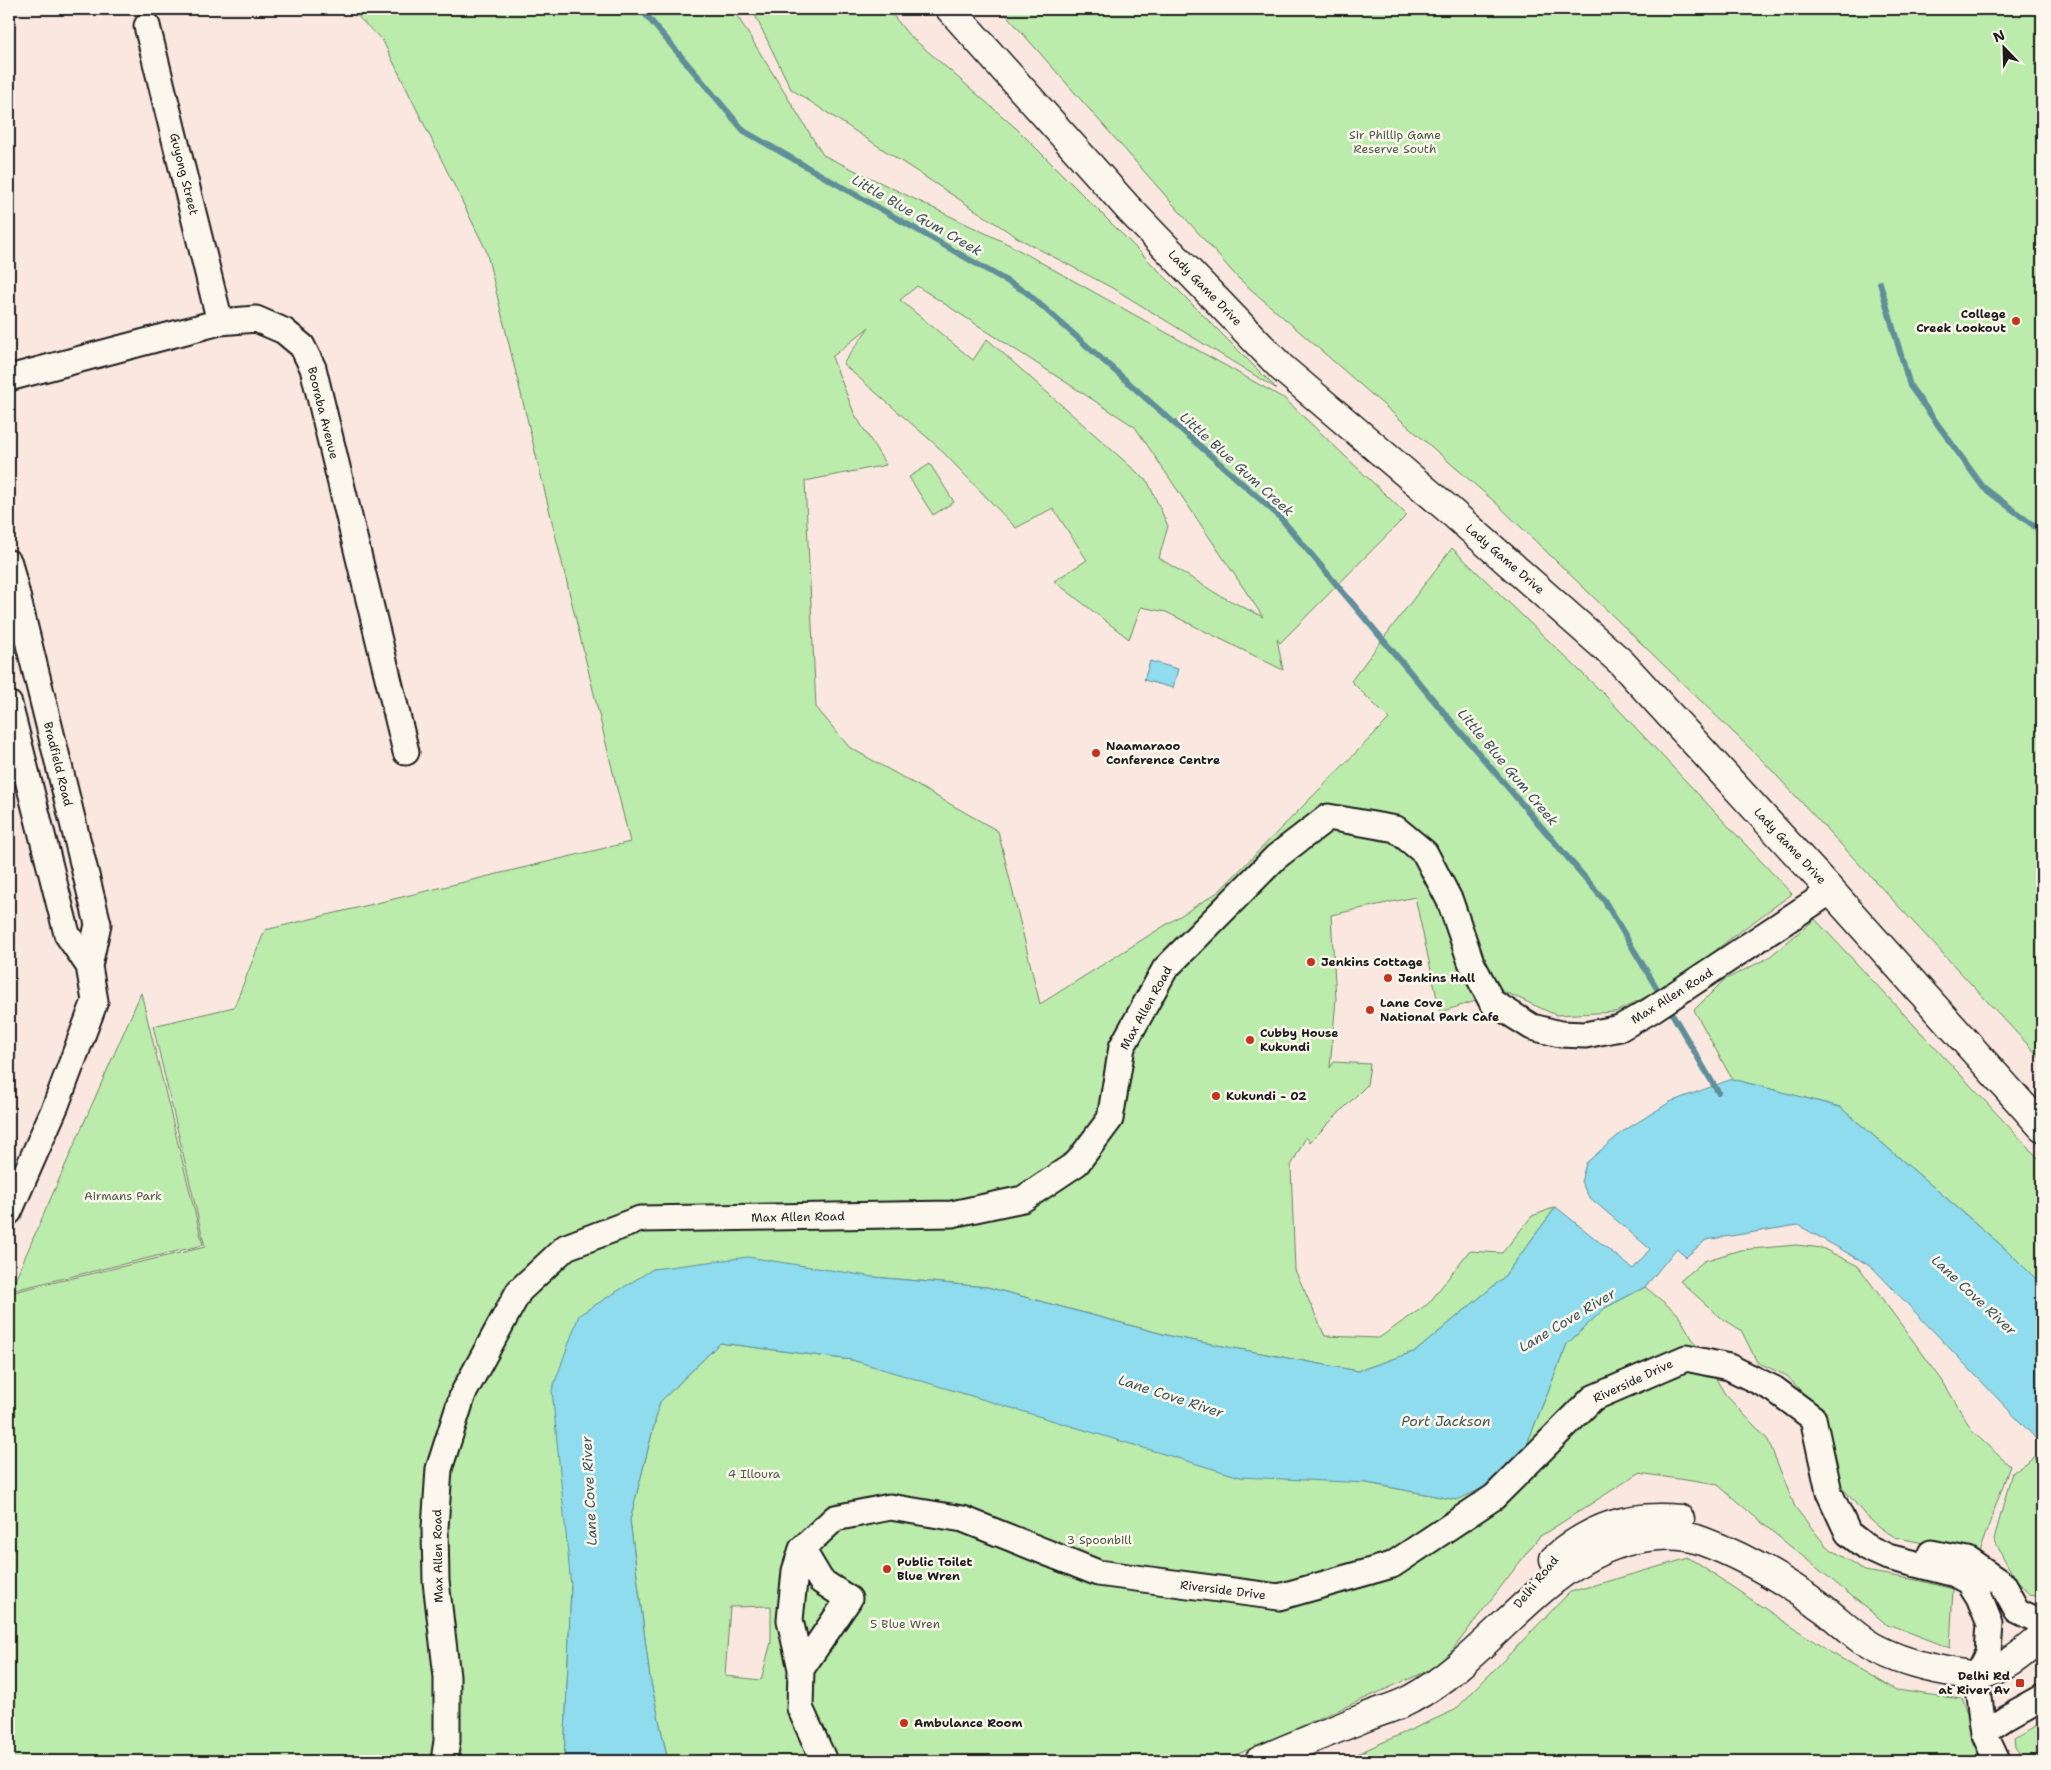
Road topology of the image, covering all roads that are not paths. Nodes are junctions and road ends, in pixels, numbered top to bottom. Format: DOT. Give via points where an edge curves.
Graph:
graph roads {
  1 [pos="950,9"];
  2 [pos="148,26"];
  3 [pos="220,322"];
  4 [pos="9,378"];
  5 [pos="9,563"];
  6 [pos="9,704"];
  7 [pos="406,752"];
  8 [pos="1831,891"];
  9 [pos="89,966"];
  10 [pos="2042,1126"];
  11 [pos="9,1212"];
  12 [pos="1829,1492"];
  13 [pos="802,1549"];
  14 [pos="2042,1623"];
  15 [pos="2042,1637"];
  16 [pos="801,1669"];
  17 [pos="1976,1676"];
  18 [pos="2042,1698"];
  19 [pos="1984,1733"];
  20 [pos="444,1761"];
  21 [pos="824,1761"];
  22 [pos="1259,1761"];
  23 [pos="1997,1761"];
  1 -- 8 [label="main road, Lady Game Drive" via="1128,208 1282,368 1621,662"];
  2 -- 3 [label="street, Guyong Street"];
  3 -- 4 [label="street, Booraba Avenue"];
  3 -- 7 [label="street, Booraba Avenue" via="256,319 284,331 302,346 313,368"];
  5 -- 9 [label="street, Bradfield Road" via="98,924"];
  6 -- 9 [label="street, Bradfield Road" via="67,934"];
  8 -- 10 [label="main road, Lady Game Drive"];
  8 -- 20 [label="street, Max Allen Road" via="1620,1028 1585,1035 1560,1034 1532,1027 1492,1002 1471,962 1450,901 1425,853 1396,829 1328,816 1276,858 1165,969 1122,1047 1110,1119 1076,1163 1023,1199 952,1214 640,1219 566,1247 519,1291 463,1394 440,1468 435,1528 436,1581 447,1677"];
  9 -- 11 [label="street, Bradfield Road" via="95,1001 56,1105"];
  12 -- 13 [label="street, Riverside Drive" via="1813,1418 1774,1389 1729,1367 1686,1358 1593,1398 1494,1497 1392,1565 1279,1597 1098,1573 963,1519 890,1507 835,1518"];
  12 -- 14 [label="street, Riverside Drive" via="1863,1527 1896,1547 1967,1560 2002,1584 2017,1610"];
  12 -- 17 [label="street, Riverside Drive" via="1848,1533 1866,1547 1888,1557 1955,1574 1968,1581 1979,1597 1990,1624 1988,1652"];
  13 -- 16 [label="street" via="795,1571 790,1620"];
  13 -- 16 [label="street" via="821,1581 849,1599"];
  15 -- 17 [label="main road, Delhi Road" via="2005,1666"];
  16 -- 21 [label="street" via="800,1708"];
  17 -- 19 [label="street"];
  17 -- 22 [label="main road, Delhi Road" via="1905,1662 1874,1648 1787,1584 1727,1551 1700,1540 1672,1535 1643,1537 1588,1556 1564,1572 1481,1648 1411,1699"];
  18 -- 19 [label="street"];
  19 -- 23 [label="street"];
}
